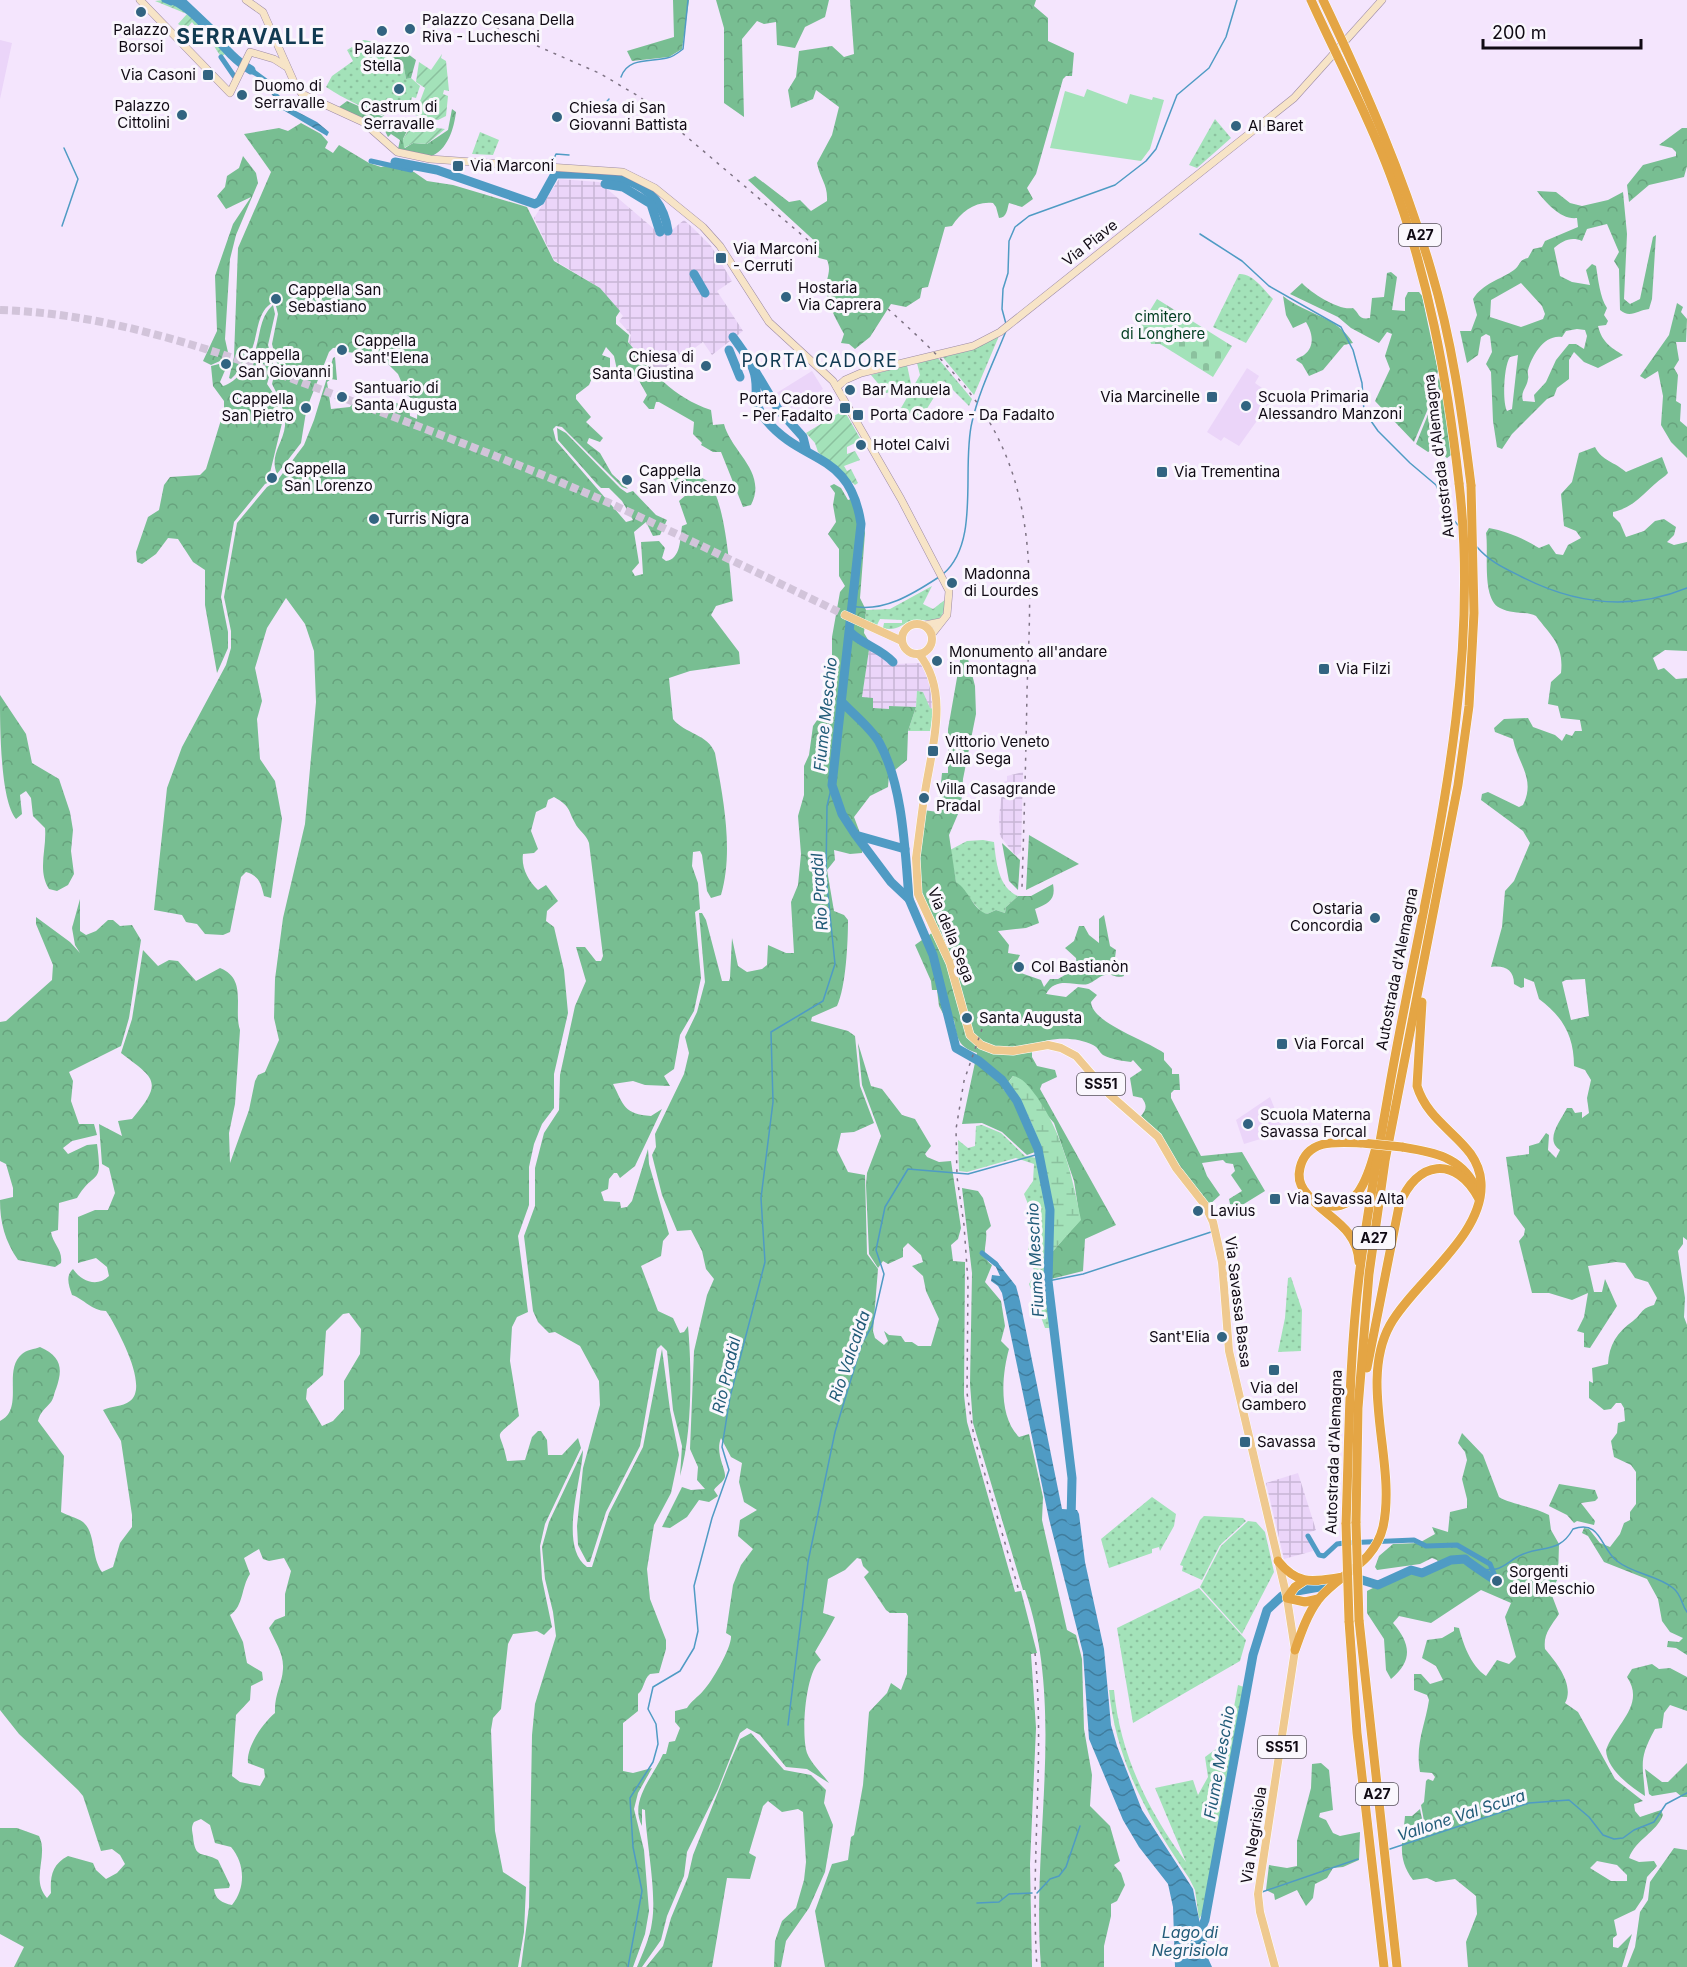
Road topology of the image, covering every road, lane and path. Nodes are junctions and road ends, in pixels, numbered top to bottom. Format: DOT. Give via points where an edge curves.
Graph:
graph roads {
  1 [pos="140,0"];
  2 [pos="246,0"];
  3 [pos="1311,0"];
  4 [pos="1323,0"];
  5 [pos="1382,0"];
  6 [pos="280,51"];
  7 [pos="274,59"];
  8 [pos="287,68"];
  9 [pos="825,373"];
  10 [pos="850,379"];
  11 [pos="837,387"];
  12 [pos="844,398"];
  13 [pos="847,616"];
  14 [pos="942,621"];
  15 [pos="925,625"];
  16 [pos="880,632"];
  17 [pos="904,632"];
  18 [pos="932,634"];
  19 [pos="902,641"];
  20 [pos="927,651"];
  21 [pos="919,654"];
  22 [pos="928,666"];
  23 [pos="925,792"];
  24 [pos="923,805"];
  25 [pos="1426,958"];
  26 [pos="972,1038"];
  27 [pos="1390,1082"];
  28 [pos="1313,1200"];
  29 [pos="1479,1200"];
  30 [pos="1359,1277"];
  31 [pos="1358,1408"];
  32 [pos="1351,1524"];
  33 [pos="1278,1561"];
  34 [pos="1344,1577"];
  35 [pos="1304,1581"];
  36 [pos="1287,1599"];
  37 [pos="1318,1599"];
  38 [pos="1354,1621"];
  39 [pos="1295,1650"];
  40 [pos="1275,1967"];
  41 [pos="1384,1967"];
  42 [pos="1397,1967"];
  1 -- 7 [label="street" via="230,93 247,55 254,52"];
  2 -- 6 [label="street" via="262,10"];
  3 -- 27 [label="highway, Autostrada d'Alemagna / A27, bridge" via="1370,123 1423,273 1452,423 1464,525 1459,704 1436,849"];
  4 -- 25 [label="highway, Autostrada d'Alemagna / A27, bridge" via="1398,171 1432,272 1450,347 1471,485 1475,567 1468,706 1458,785"];
  5 -- 10 [label="street, Via Piave" via="1302,90 1000,332 973,346 871,370"];
  6 -- 7 [label="street"];
  6 -- 8 [label="street"];
  7 -- 8 [label="street"];
  8 -- 9 [label="street" via="305,96 363,123 394,150 418,158 617,171 636,177 655,188 714,238 769,322"];
  9 -- 10 [label="street"];
  9 -- 11 [label="street"];
  10 -- 11 [label="street, Via Piave"];
  10 -- 12 [label="street" via="843,389"];
  11 -- 12 [label="street"];
  12 -- 14 [label="street" via="946,580 949,603"];
  13 -- 16 [label="main road"];
  14 -- 15 [label="street"];
  14 -- 18 [label="street"];
  15 -- 17 [label="main road" via="915,623"];
  15 -- 18 [label="main road"];
  16 -- 17 [label="main road"];
  16 -- 19 [label="main road"];
  17 -- 19 [label="main road"];
  18 -- 20 [label="main road"];
  19 -- 21 [label="main road" via="910,652"];
  20 -- 21 [label="main road"];
  20 -- 22 [label="main road"];
  21 -- 22 [label="main road"];
  22 -- 23 [label="main road" via="938,695"];
  24 -- 26 [label="main road, Via della Sega / SS51" via="916,858 918,894 950,963"];
  25 -- 29 [label="highway, A27" via="1417,1086 1421,1100 1434,1118 1474,1159 1481,1183"];
  25 -- 31 [label="highway, Autostrada d'Alemagna / A27" via="1385,1161 1369,1274"];
  26 -- 33 [label="main road, Via Savassa Bassa / SS51" via="998,1051 1048,1045 1074,1054 1109,1094 1158,1137 1208,1212 1222,1262 1229,1351"];
  27 -- 28 [label="highway, A27" via="1369,1171 1357,1194 1340,1206"];
  27 -- 30 [label="highway, Autostrada d'Alemagna / A27"];
  28 -- 29 [label="highway, A27, bridge" via="1299,1180 1300,1165 1309,1151 1331,1141 1437,1153 1469,1175"];
  28 -- 30 [label="highway, A27" via="1351,1235 1358,1254"];
  29 -- 31 [label="highway, A27" via="1466,1181 1447,1170 1420,1173 1408,1187 1399,1206"];
  29 -- 34 [label="highway, A27" via="1469,1225 1396,1315 1386,1333 1378,1384 1387,1483 1384,1519 1372,1552"];
  30 -- 32 [label="highway, Autostrada d'Alemagna / A27" via="1351,1378"];
  31 -- 32 [label="highway, Autostrada d'Alemagna / A27"];
  32 -- 38 [label="highway, Autostrada d'Alemagna / A27, bridge"];
  33 -- 35 [label="highway"];
  33 -- 36 [label="main road, Via Savassa Bassa / SS51"];
  34 -- 35 [label="highway"];
  34 -- 37 [label="highway, A27"];
  35 -- 36 [label="highway" via="1294,1587"];
  36 -- 37 [label="highway"];
  36 -- 39 [label="main road, Via Negrisiola / SS51"];
  37 -- 39 [label="highway, A27"];
  38 -- 41 [label="highway, Autostrada d'Alemagna / A27" via="1357,1733"];
  38 -- 42 [label="highway, Autostrada d'Alemagna / A27"];
  39 -- 40 [label="main road, Via Negrisiola / SS51" via="1258,1894"];
}
